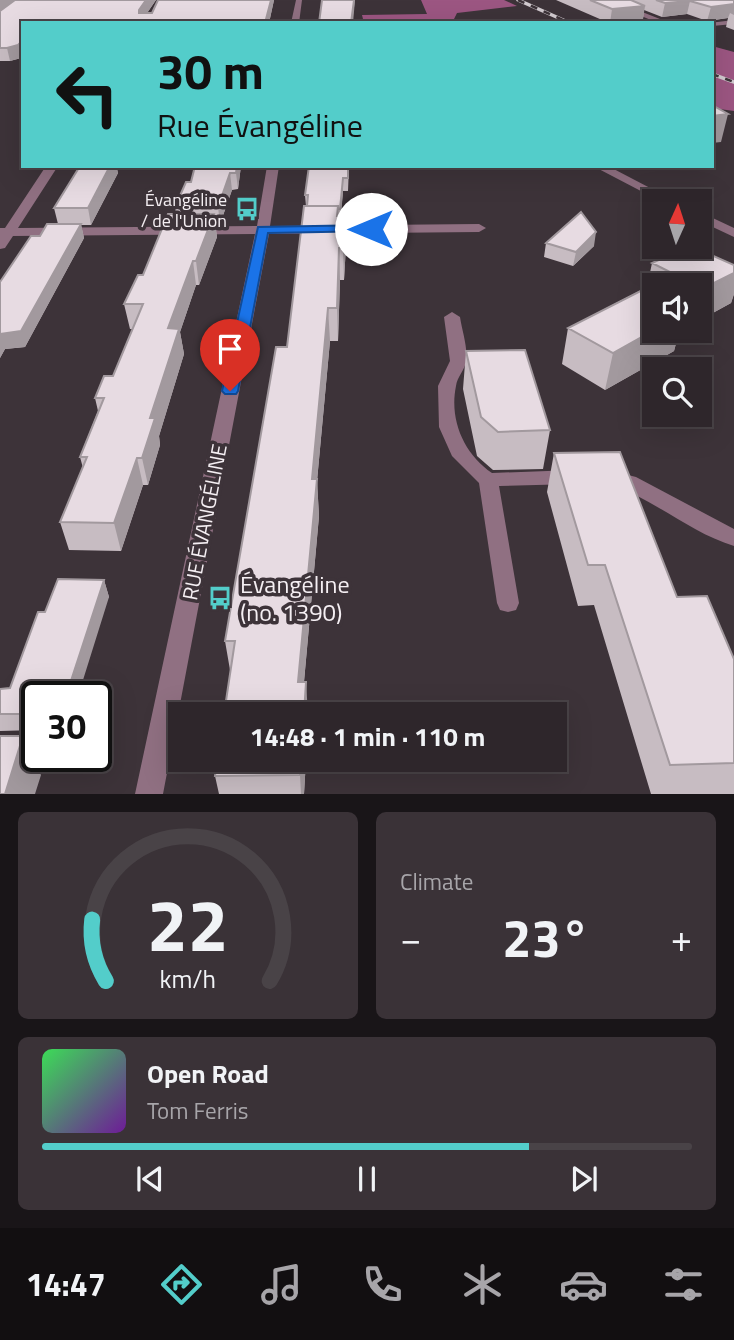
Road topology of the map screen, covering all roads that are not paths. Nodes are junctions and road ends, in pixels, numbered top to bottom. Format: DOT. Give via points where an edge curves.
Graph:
graph roads {
  1 [pos="299,0"];
  2 [pos="606,0"];
  3 [pos="295,21"];
  4 [pos="661,21"];
  5 [pos="734,22"];
  6 [pos="714,24"];
  7 [pos="51,168"];
  8 [pos="272,168"];
  9 [pos="603,168"];
  10 [pos="645,189"];
  11 [pos="712,222"];
  12 [pos="479,228"];
  13 [pos="263,229"];
  14 [pos="4,232"];
  15 [pos="734,233"];
  16 [pos="0,245"];
  17 [pos="452,317"];
  18 [pos="488,481"];
  19 [pos="734,538"];
  20 [pos="508,603"];
  21 [pos="149,794"];
  1 -- 3 [label="street"];
  2 -- 4 [label="street"];
  5 -- 6 [label="street"];
  7 -- 14 [label="street"];
  8 -- 13 [label="street, RUE ÉVANGÉLINE"];
  9 -- 10 [label="street"];
  11 -- 15 [label="street"];
  12 -- 13 [label="street"];
  13 -- 14 [label="street"];
  13 -- 21 [label="street, RUE ÉVANGÉLINE"];
  14 -- 16 [label="street"];
  17 -- 18 [label="street" via="458,363 447,384 447,420 459,455"];
  18 -- 19 [label="street" via="602,476 628,482"];
  18 -- 20 [label="street"];
}
